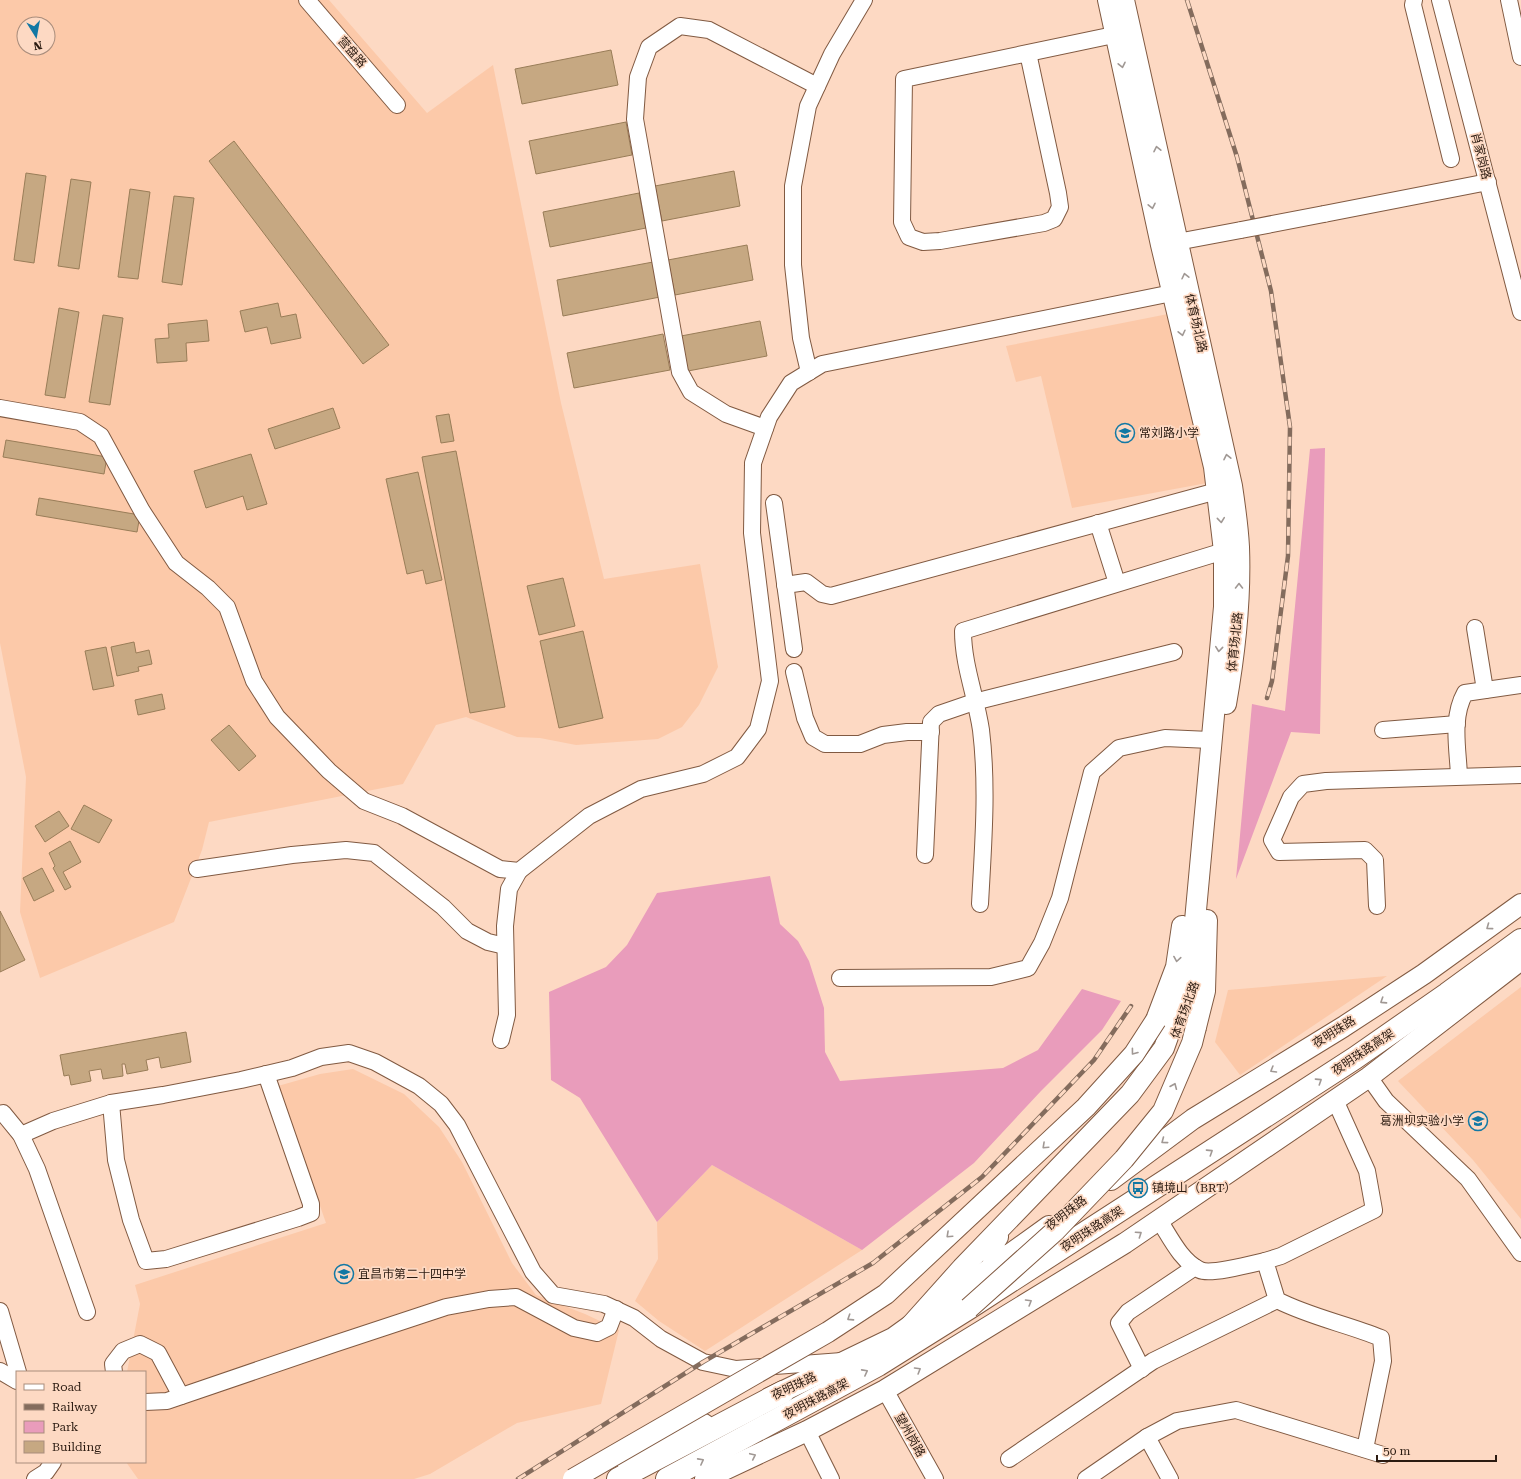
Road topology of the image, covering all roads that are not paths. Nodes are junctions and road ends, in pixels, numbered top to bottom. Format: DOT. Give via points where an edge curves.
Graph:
graph roads {
  1 [pos="307,0"];
  2 [pos="864,0"];
  3 [pos="1108,0"];
  4 [pos="1124,0"];
  5 [pos="1414,0"];
  6 [pos="1440,0"];
  7 [pos="1509,0"];
  8 [pos="1123,33"];
  9 [pos="1028,53"];
  10 [pos="1521,57"];
  11 [pos="817,86"];
  12 [pos="397,105"];
  13 [pos="1452,160"];
  14 [pos="1488,182"];
  15 [pos="1177,242"];
  16 [pos="1172,293"];
  17 [pos="1521,312"];
  18 [pos="809,372"];
  19 [pos="0,408"];
  20 [pos="765,428"];
  21 [pos="1217,491"];
  22 [pos="774,503"];
  23 [pos="1098,523"];
  24 [pos="1224,550"];
  25 [pos="1117,583"];
  26 [pos="785,585"];
  27 [pos="1475,628"];
  28 [pos="794,649"];
  29 [pos="1174,652"];
  30 [pos="794,672"];
  31 [pos="1521,685"];
  32 [pos="1485,690"];
  33 [pos="974,702"];
  34 [pos="1457,724"];
  35 [pos="1383,730"];
  36 [pos="931,732"];
  37 [pos="1215,740"];
  38 [pos="1521,775"];
  39 [pos="1459,776"];
  40 [pos="925,855"];
  41 [pos="197,869"];
  42 [pos="519,871"];
  43 [pos="980,904"];
  44 [pos="1521,904"];
  45 [pos="1377,906"];
  46 [pos="1521,940"];
  47 [pos="506,946"];
  48 [pos="1521,960"];
  49 [pos="840,978"];
  50 [pos="500,1040"];
  51 [pos="266,1074"];
  52 [pos="1369,1077"];
  53 [pos="1335,1100"];
  54 [pos="111,1103"];
  55 [pos="0,1114"];
  56 [pos="21,1135"];
  57 [pos="1159,1220"];
  58 [pos="1006,1226"];
  59 [pos="1521,1253"];
  60 [pos="1011,1254"];
  61 [pos="1264,1261"];
  62 [pos="1195,1266"];
  63 [pos="1277,1300"];
  64 [pos="969,1308"];
  65 [pos="616,1309"];
  66 [pos="0,1311"];
  67 [pos="87,1312"];
  68 [pos="911,1325"];
  69 [pos="848,1360"];
  70 [pos="1142,1369"];
  71 [pos="0,1371"];
  72 [pos="18,1371"];
  73 [pos="114,1371"];
  74 [pos="16,1380"];
  75 [pos="885,1390"];
  76 [pos="783,1392"];
  77 [pos="181,1396"];
  78 [pos="146,1402"];
  79 [pos="807,1431"];
  80 [pos="1147,1437"];
  81 [pos="1365,1449"];
  82 [pos="1383,1455"];
  83 [pos="1009,1459"];
  84 [pos="52,1463"];
  85 [pos="35,1479"];
  86 [pos="573,1479"];
  87 [pos="587,1479"];
  88 [pos="618,1479"];
  89 [pos="667,1479"];
  90 [pos="705,1479"];
  91 [pos="831,1479"];
  92 [pos="935,1479"];
  93 [pos="1086,1479"];
  94 [pos="1170,1479"];
  1 -- 12 [label="street, 营盘路"];
  2 -- 11 [label="street" via="832,54"];
  3 -- 8 [label="main road, 体育场北路"];
  4 -- 8 [label="main road, 体育场北路"];
  5 -- 13 [label="street" via="1413,5"];
  6 -- 14 [label="street, 肖家岗路"];
  7 -- 10 [label="street"];
  8 -- 9 [label="street"];
  15 -- 8 [label="main road, 体育场北路, one-way"];
  8 -- 16 [label="main road, 体育场北路, one-way"];
  9 -- 9 [label="street" via="904,80 902,222 909,237 923,242 940,241 1044,223 1054,219 1060,207 1058,193"];
  11 -- 18 [label="street" via="808,106 793,186 792,265 800,338"];
  11 -- 20 [label="street" via="709,30 680,26 649,47 638,77 635,119 680,372 691,392 726,414"];
  14 -- 15 [label="street, bridge"];
  14 -- 17 [label="street, 肖家岗路"];
  37 -- 15 [label="main road, 体育场北路, one-way" via="1232,673 1239,606 1239,547 1228,462"];
  16 -- 18 [label="street" via="822,364"];
  16 -- 21 [label="main road, 体育场北路, one-way" via="1214,467"];
  18 -- 20 [label="street" via="791,383 769,417"];
  19 -- 42 [label="street" via="80,422 101,436 142,511 176,563 227,607 254,681 276,717 329,771 364,801 402,816 500,869"];
  20 -- 42 [label="street" via="753,463 752,533 770,681 758,729 736,757 703,774 641,789 589,816"];
  21 -- 23 [label="street"];
  21 -- 24 [label="main road, 体育场北路, one-way"];
  22 -- 26 [label="street"];
  23 -- 25 [label="street"];
  23 -- 26 [label="street" via="831,596 822,594 806,582"];
  24 -- 25 [label="street"];
  24 -- 37 [label="main road, 体育场北路, one-way" via="1224,608"];
  25 -- 33 [label="street" via="963,631 963,648"];
  26 -- 28 [label="street"];
  27 -- 32 [label="street"];
  29 -- 33 [label="street"];
  30 -- 36 [label="street" via="805,718 813,737 825,744 860,744 883,735"];
  31 -- 32 [label="street"];
  32 -- 34 [label="street" via="1465,693 1459,704"];
  33 -- 36 [label="street" via="939,714 931,722"];
  33 -- 43 [label="street" via="980,728 985,787"];
  34 -- 35 [label="street"];
  34 -- 39 [label="street"];
  36 -- 40 [label="street"];
  37 -- 49 [label="street" via="1165,738 1119,748 1092,772 1060,898 1042,943 1028,968 991,977"];
  37 -- 58 [label="main road, 体育场北路" via="1190,975 1164,1048 1130,1094"];
  64 -- 37 [label="main road, one-way, bridge" via="1055,1231 1124,1159 1163,1112 1192,1043 1205,992"];
  37 -- 86 [label="main road, one-way, bridge" via="1176,967 1156,1020 1134,1054 1086,1107 886,1294 828,1332"];
  38 -- 39 [label="street"];
  39 -- 45 [label="street" via="1326,781 1303,784 1291,797 1272,840 1279,852 1365,850 1375,860"];
  41 -- 47 [label="street" via="292,855 339,851 374,853 443,907 467,931 488,942"];
  42 -- 47 [label="street" via="508,889"];
  44 -- 60 [label="main road, 夜明珠路, one-way" via="1405,987 1193,1119"];
  64 -- 46 [label="highway, 夜明珠路高架, one-way, bridge" via="1355,1058"];
  47 -- 50 [label="street" via="507,1015"];
  48 -- 52 [label="main road"];
  51 -- 54 [label="street"];
  51 -- 54 [label="street" via="311,1204 311,1213 166,1259 146,1261 131,1220 116,1160"];
  51 -- 65 [label="street" via="321,1057 349,1054 375,1062 419,1086 441,1104 457,1125 532,1272 553,1295 604,1304"];
  52 -- 53 [label="main road"];
  52 -- 59 [label="street" via="1386,1101 1468,1179"];
  53 -- 57 [label="main road"];
  53 -- 61 [label="street" via="1368,1171 1374,1210 1281,1256"];
  54 -- 56 [label="street"];
  55 -- 56 [label="street" via="3,1113"];
  56 -- 67 [label="street" via="37,1169"];
  57 -- 62 [label="street" via="1185,1260"];
  75 -- 57 [label="main road, one-way"];
  58 -- 60 [label="main road" via="988,1252 996,1256"];
  58 -- 68 [label="main road" via="962,1268"];
  60 -- 68 [label="main road, 夜明珠路"];
  61 -- 62 [label="street" via="1220,1270 1201,1271"];
  61 -- 63 [label="street"];
  62 -- 70 [label="street" via="1128,1312 1119,1323"];
  63 -- 70 [label="street" via="1153,1361"];
  63 -- 81 [label="street" via="1299,1311 1354,1327 1381,1338 1383,1361"];
  89 -- 64 [label="highway, 夜明珠路高架, one-way" via="878,1365"];
  65 -- 69 [label="street" via="634,1318 661,1339 703,1362 736,1369"];
  65 -- 77 [label="street" via="609,1327 597,1333 574,1328 516,1297 446,1307"];
  66 -- 72 [label="street"];
  68 -- 69 [label="main road, 夜明珠路" via="893,1338"];
  69 -- 76 [label="main road, 夜明珠路"];
  70 -- 83 [label="street"];
  71 -- 74 [label="street"];
  73 -- 77 [label="street" via="113,1364 123,1351 140,1344 158,1353"];
  75 -- 79 [label="main road"];
  75 -- 92 [label="street, 望州岗路"];
  76 -- 87 [label="main road, 夜明珠路" via="649,1447"];
  76 -- 88 [label="highway, 夜明珠路高架"];
  77 -- 78 [label="street" via="168,1401"];
  90 -- 79 [label="main road, one-way"];
  79 -- 91 [label="street"];
  80 -- 81 [label="street" via="1177,1421 1236,1410"];
  80 -- 93 [label="street"];
  80 -- 94 [label="street"];
  81 -- 82 [label="street"];
  84 -- 85 [label="street" via="46,1472"];
}
